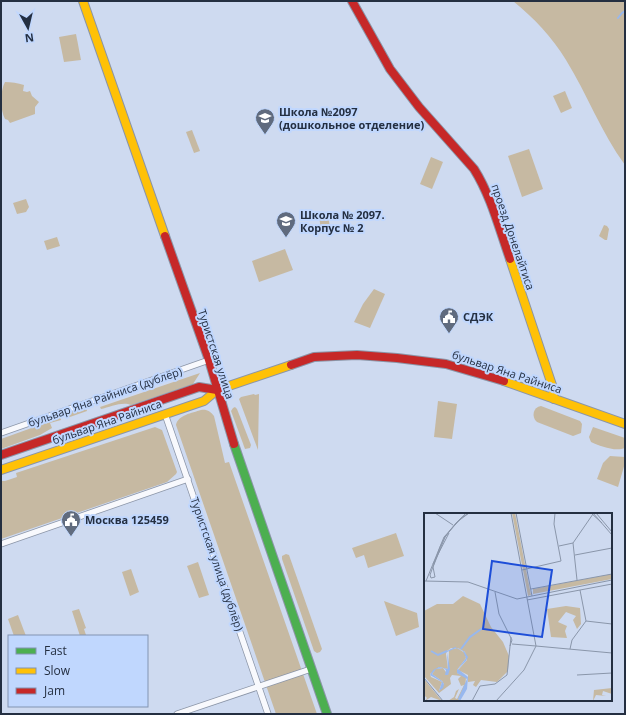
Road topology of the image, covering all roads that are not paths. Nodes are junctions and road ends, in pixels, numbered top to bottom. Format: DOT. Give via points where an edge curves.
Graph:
graph roads {
  1 [pos="83,1"];
  2 [pos="352,1"];
  3 [pos="209,360"];
  4 [pos="217,390"];
  5 [pos="554,399"];
  6 [pos="165,414"];
  7 [pos="625,424"];
  8 [pos="1,433"];
  9 [pos="1,455"];
  10 [pos="1,470"];
  11 [pos="188,479"];
  12 [pos="1,544"];
  13 [pos="311,669"];
  14 [pos="259,686"];
  15 [pos="176,714"];
  16 [pos="268,714"];
  17 [pos="326,714"];
  1 -- 3 [label="main road, Туристская улица"];
  2 -- 5 [label="main road, проезд Донелайтиса" via="393,74 467,159 481,180 552,385"];
  3 -- 4 [label="main road, Туристская улица"];
  3 -- 8 [label="street, бульвар Яна Райниса (дублёр)"];
  4 -- 5 [label="main road, бульвар Яна Райниса" via="314,357 357,355 446,364"];
  4 -- 6 [label="main road, бульвар Яна Райниса" via="204,401"];
  4 -- 9 [label="main road, бульвар Яна Райниса" via="199,387"];
  4 -- 13 [label="main road, Туристская улица"];
  5 -- 7 [label="main road, бульвар Яна Райниса"];
  6 -- 10 [label="main road, бульвар Яна Райниса"];
  6 -- 11 [label="street, Туристская улица (дублёр)"];
  11 -- 12 [label="street"];
  11 -- 14 [label="street, Туристская улица (дублёр)"];
  13 -- 14 [label="street"];
  13 -- 17 [label="main road, Туристская улица"];
  14 -- 15 [label="street"];
  14 -- 16 [label="street, Туристская улица (дублёр)"];
}
